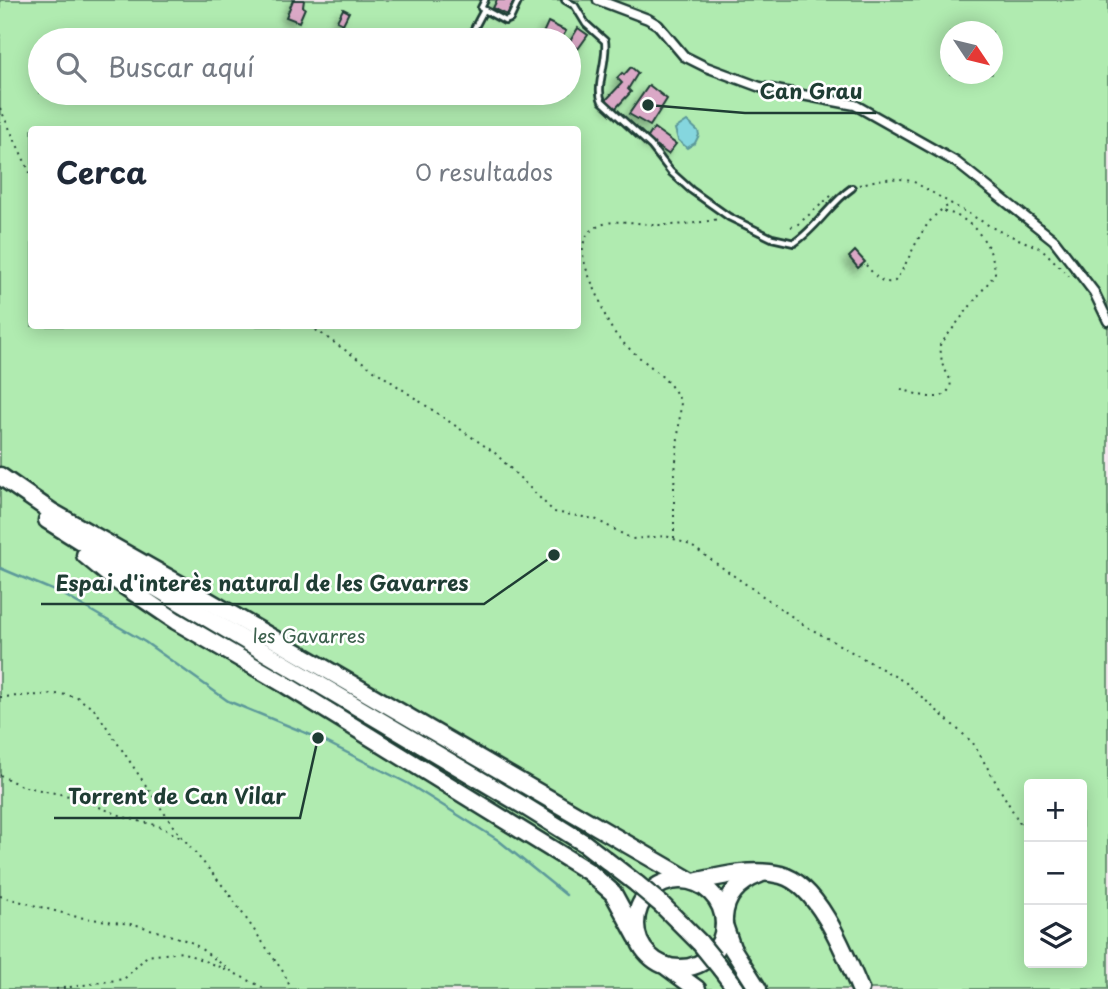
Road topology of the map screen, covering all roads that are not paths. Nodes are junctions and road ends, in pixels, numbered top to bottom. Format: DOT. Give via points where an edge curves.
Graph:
graph roads {
  1 [pos="485,0"];
  2 [pos="519,0"];
  3 [pos="565,0"];
  4 [pos="598,0"];
  5 [pos="484,10"];
  6 [pos="474,28"];
  7 [pos="852,188"];
  8 [pos="1108,321"];
  9 [pos="0,476"];
  10 [pos="0,486"];
  11 [pos="53,524"];
  12 [pos="763,873"];
  13 [pos="691,881"];
  14 [pos="724,923"];
  15 [pos="637,937"];
  16 [pos="665,965"];
  17 [pos="860,988"];
  18 [pos="697,989"];
  19 [pos="736,989"];
  20 [pos="758,989"];
  1 -- 5 [label="lane"];
  2 -- 5 [label="lane" via="505,21"];
  3 -- 7 [label="lane" via="605,41 602,102 651,146 681,182 729,217 772,238 794,243 811,232"];
  4 -- 8 [label="street" via="648,19 684,56 705,67 760,87 855,105 956,162 1055,240 1094,292"];
  5 -- 6 [label="lane"];
  9 -- 13 [label="highway" via="52,512"];
  10 -- 11 [label="highway"];
  11 -- 15 [label="highway" via="88,558 168,615 589,872 613,893"];
  11 -- 19 [label="highway, bridge" via="584,844 662,905"];
  12 -- 13 [label="highway"];
  12 -- 14 [label="highway" via="735,889"];
  12 -- 17 [label="highway" via="789,877 811,895"];
  13 -- 14 [label="highway" via="713,895"];
  13 -- 15 [label="highway" via="666,881 647,894 636,914"];
  14 -- 16 [label="highway" via="717,947 701,962 680,968"];
  14 -- 20 [label="highway" via="732,948"];
  15 -- 16 [label="highway" via="646,952"];
  16 -- 18 [label="highway"];
}
